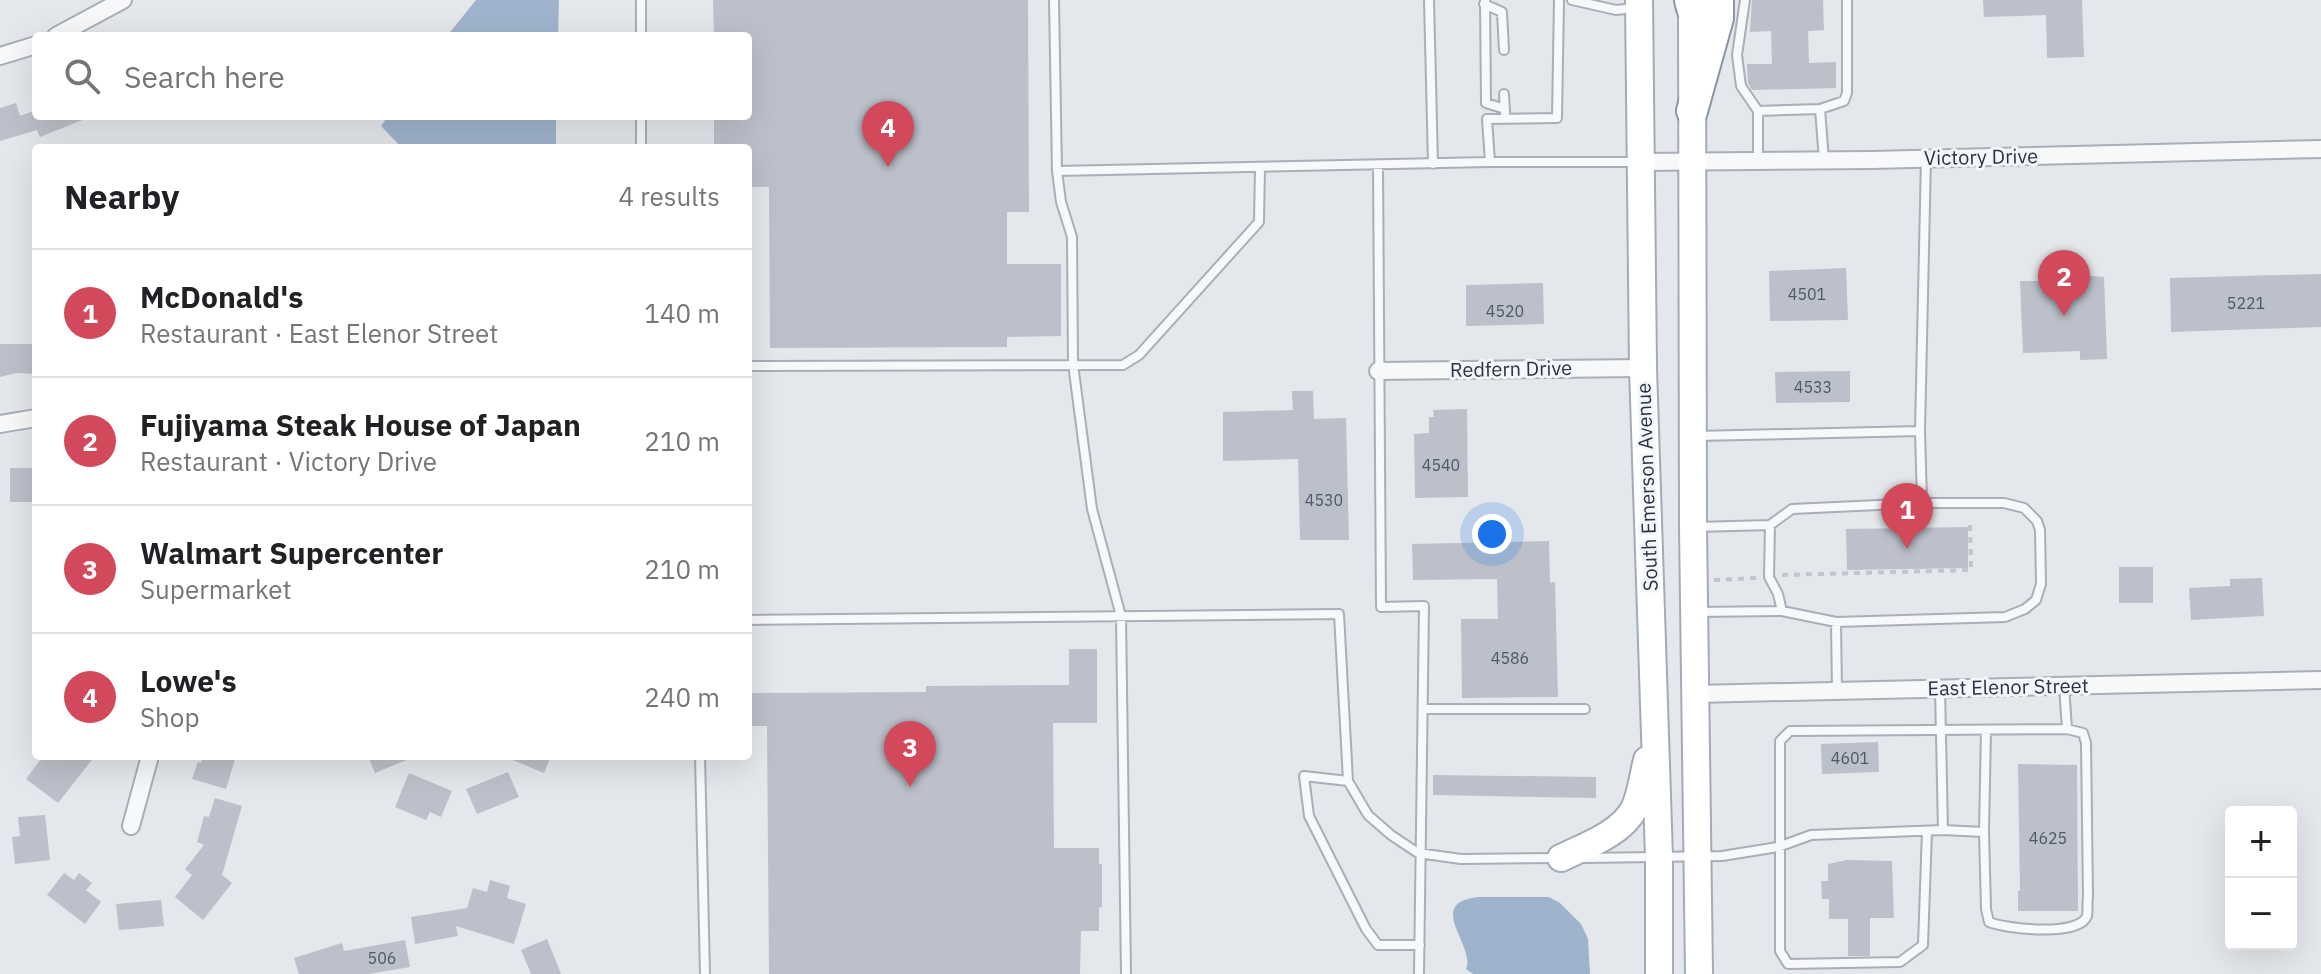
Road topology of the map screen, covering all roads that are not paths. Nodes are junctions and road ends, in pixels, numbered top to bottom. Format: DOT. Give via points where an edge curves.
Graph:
graph roads {
  1 [pos="123,0"];
  2 [pos="641,0"];
  3 [pos="1054,0"];
  4 [pos="1429,0"];
  5 [pos="1559,0"];
  6 [pos="1572,0"];
  7 [pos="1745,0"];
  8 [pos="1847,0"];
  9 [pos="1485,2"];
  10 [pos="1639,4"];
  11 [pos="1708,17"];
  12 [pos="63,32"];
  13 [pos="641,32"];
  14 [pos="32,46"];
  15 [pos="1504,50"];
  16 [pos="1737,55"];
  17 [pos="0,56"];
  18 [pos="1504,94"];
  19 [pos="1820,109"];
  20 [pos="1692,111"];
  21 [pos="1758,111"];
  22 [pos="1505,114"];
  23 [pos="641,120"];
  24 [pos="641,144"];
  25 [pos="2321,149"];
  26 [pos="1926,158"];
  27 [pos="1824,160"];
  28 [pos="1758,161"];
  29 [pos="1490,162"];
  30 [pos="1641,162"];
  31 [pos="1693,162"];
  32 [pos="1433,164"];
  33 [pos="1378,165"];
  34 [pos="1260,167"];
  35 [pos="1057,171"];
  36 [pos="1073,364"];
  37 [pos="752,366"];
  38 [pos="1643,368"];
  39 [pos="1378,371"];
  40 [pos="32,419"];
  41 [pos="0,424"];
  42 [pos="1920,431"];
  43 [pos="1695,436"];
  44 [pos="1922,503"];
  45 [pos="1770,525"];
  46 [pos="1693,527"];
  47 [pos="1782,611"];
  48 [pos="1695,612"];
  49 [pos="1121,616"];
  50 [pos="752,620"];
  51 [pos="1836,622"];
  52 [pos="2321,680"];
  53 [pos="2064,686"];
  54 [pos="1940,688"];
  55 [pos="1837,691"];
  56 [pos="1696,694"];
  57 [pos="1424,709"];
  58 [pos="1585,709"];
  59 [pos="2067,729"];
  60 [pos="1942,730"];
  61 [pos="1986,730"];
  62 [pos="1654,733"];
  63 [pos="149,760"];
  64 [pos="700,760"];
  65 [pos="1348,781"];
  66 [pos="131,826"];
  67 [pos="1943,830"];
  68 [pos="1927,831"];
  69 [pos="1984,832"];
  70 [pos="1778,847"];
  71 [pos="1423,853"];
  72 [pos="1659,857"];
  73 [pos="1697,857"];
  74 [pos="1561,858"];
  75 [pos="1420,945"];
  76 [pos="705,974"];
  77 [pos="1126,974"];
  78 [pos="1419,974"];
  79 [pos="1659,974"];
  80 [pos="1699,974"];
  1 -- 12 [label="street"];
  2 -- 13 [label="lane"];
  3 -- 35 [label="lane"];
  4 -- 32 [label="lane"];
  5 -- 22 [label="lane" via="1557,118"];
  6 -- 10 [label="lane" via="1616,10"];
  7 -- 16 [label="lane"];
  8 -- 19 [label="lane" via="1847,93 1844,101"];
  9 -- 15 [label="lane" via="1502,12"];
  9 -- 22 [label="lane" via="1486,103"];
  10 -- 30 [label="main road, South Emerson Avenue"];
  11 -- 16 [label="lane"];
  11 -- 20 [label="highway"];
  14 -- 17 [label="street"];
  16 -- 21 [label="lane" via="1741,86"];
  18 -- 22 [label="lane"];
  19 -- 21 [label="lane"];
  19 -- 27 [label="lane"];
  20 -- 31 [label="main road"];
  21 -- 28 [label="lane"];
  22 -- 29 [label="lane" via="1487,119"];
  23 -- 24 [label="lane"];
  25 -- 26 [label="street, Victory Drive"];
  26 -- 27 [label="street, Victory Drive"];
  26 -- 42 [label="lane"];
  27 -- 28 [label="street, Victory Drive"];
  28 -- 31 [label="street, Victory Drive"];
  29 -- 30 [label="lane"];
  29 -- 32 [label="lane"];
  30 -- 31 [label="street, Victory Drive"];
  30 -- 38 [label="main road, South Emerson Avenue"];
  31 -- 43 [label="main road"];
  32 -- 33 [label="lane"];
  33 -- 34 [label="lane"];
  33 -- 39 [label="lane"];
  34 -- 35 [label="lane"];
  34 -- 36 [label="lane" via="1259,222 1139,355 1123,365"];
  35 -- 36 [label="lane" via="1072,237"];
  36 -- 37 [label="lane"];
  36 -- 49 [label="lane" via="1092,509"];
  38 -- 39 [label="street, Redfern Drive"];
  38 -- 62 [label="main road, South Emerson Avenue"];
  39 -- 57 [label="lane" via="1381,607 1424,606"];
  40 -- 41 [label="street"];
  42 -- 43 [label="lane"];
  42 -- 44 [label="lane"];
  43 -- 46 [label="main road"];
  44 -- 45 [label="lane" via="1792,509"];
  44 -- 51 [label="lane" via="2004,503 2024,508 2040,530 2041,584 2036,600 2005,617"];
  45 -- 46 [label="lane"];
  45 -- 47 [label="lane" via="1769,577"];
  46 -- 48 [label="main road"];
  47 -- 48 [label="lane"];
  47 -- 51 [label="lane"];
  48 -- 56 [label="main road"];
  49 -- 50 [label="lane"];
  49 -- 65 [label="lane" via="1339,614"];
  49 -- 77 [label="lane"];
  51 -- 55 [label="lane"];
  52 -- 53 [label="street, East Elenor Street"];
  53 -- 54 [label="street, East Elenor Street"];
  53 -- 59 [label="lane"];
  54 -- 55 [label="street, East Elenor Street"];
  54 -- 60 [label="lane"];
  55 -- 56 [label="street, East Elenor Street"];
  56 -- 73 [label="main road"];
  57 -- 58 [label="lane"];
  57 -- 71 [label="lane"];
  59 -- 61 [label="lane"];
  59 -- 69 [label="lane" via="2083,733 2086,743 2087,917 2069,929 2004,928 1989,922"];
  60 -- 61 [label="lane"];
  60 -- 67 [label="lane"];
  60 -- 70 [label="lane" via="1790,731 1780,741"];
  61 -- 69 [label="lane"];
  62 -- 72 [label="main road, South Emerson Avenue"];
  62 -- 74 [label="main road" via="1634,808 1623,823"];
  63 -- 66 [label="street"];
  64 -- 76 [label="lane"];
  65 -- 71 [label="lane" via="1368,815"];
  65 -- 75 [label="lane" via="1304,776 1309,816 1378,945"];
  67 -- 68 [label="lane"];
  67 -- 69 [label="lane"];
  68 -- 70 [label="lane" via="1811,835"];
  68 -- 70 [label="lane" via="1923,945 1900,962 1788,964 1780,951"];
  70 -- 73 [label="lane"];
  71 -- 74 [label="lane" via="1461,859"];
  71 -- 75 [label="lane"];
  72 -- 73 [label="lane"];
  72 -- 74 [label="lane"];
  72 -- 79 [label="main road, South Emerson Avenue"];
  73 -- 80 [label="main road"];
  75 -- 78 [label="lane"];
}
